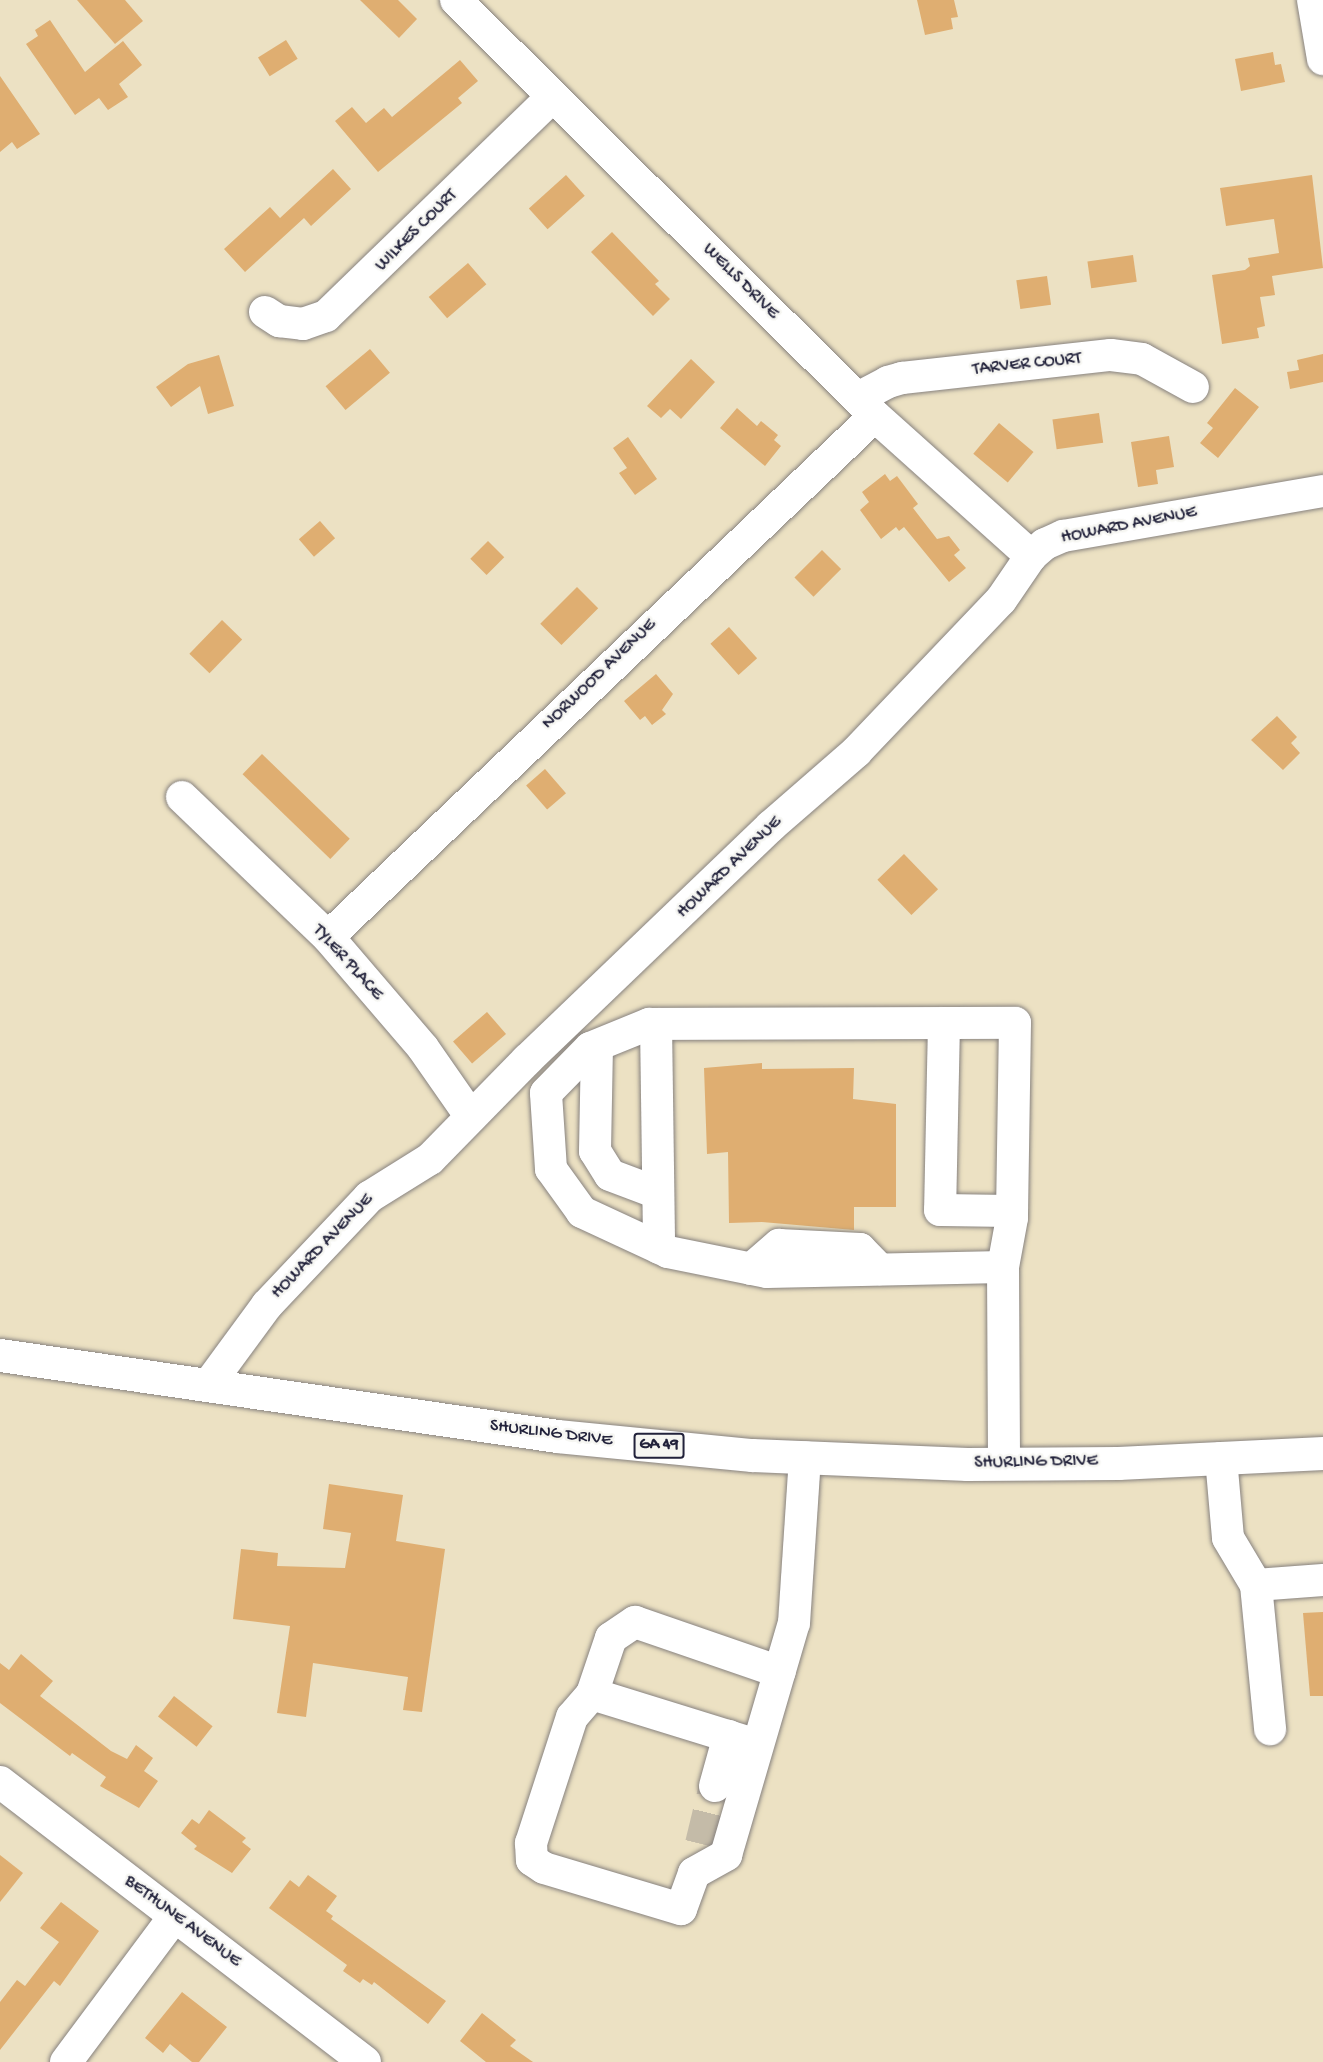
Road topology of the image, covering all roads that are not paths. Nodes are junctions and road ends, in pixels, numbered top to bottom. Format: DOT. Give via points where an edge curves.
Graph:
graph roads {
  1 [pos="456,0"];
  2 [pos="1313,0"];
  3 [pos="1323,58"];
  4 [pos="552,98"];
  5 [pos="265,312"];
  6 [pos="1193,387"];
  7 [pos="866,407"];
  8 [pos="1323,491"];
  9 [pos="1031,556"];
  10 [pos="182,797"];
  11 [pos="328,936"];
  12 [pos="944,1023"];
  13 [pos="656,1024"];
  14 [pos="597,1046"];
  15 [pos="496,1091"];
  16 [pos="546,1093"];
  17 [pos="471,1117"];
  18 [pos="658,1193"];
  19 [pos="1012,1211"];
  20 [pos="659,1248"];
  21 [pos="1003,1267"];
  22 [pos="0,1355"];
  23 [pos="209,1384"];
  24 [pos="1323,1453"];
  25 [pos="805,1458"];
  26 [pos="1221,1458"];
  27 [pos="1004,1464"];
  28 [pos="1323,1580"];
  29 [pos="1256,1585"];
  30 [pos="780,1672"];
  31 [pos="592,1694"];
  32 [pos="1270,1729"];
  33 [pos="743,1741"];
  34 [pos="0,1782"];
  35 [pos="715,1786"];
  36 [pos="174,1917"];
  37 [pos="66,2062"];
  38 [pos="365,2062"];
  1 -- 4 [label="street, WELLS DRIVE"];
  2 -- 3 [label="street"];
  4 -- 5 [label="street, WILKES COURT" via="364,284 326,316 303,324 279,321"];
  4 -- 7 [label="street, WELLS DRIVE"];
  6 -- 7 [label="street, TARVER COURT" via="1142,359 1111,355 902,378 888,382"];
  7 -- 9 [label="street, WELLS DRIVE"];
  7 -- 11 [label="street, NORWOOD AVENUE"];
  8 -- 9 [label="street, HOWARD AVENUE" via="1063,536"];
  9 -- 15 [label="street, HOWARD AVENUE" via="1000,600 856,752 771,826"];
  10 -- 11 [label="street, TYLER PLACE"];
  11 -- 17 [label="street, TYLER PLACE" via="423,1048"];
  12 -- 13 [label="street"];
  12 -- 19 [label="street" via="940,1209"];
  12 -- 19 [label="street" via="1015,1023"];
  13 -- 14 [label="street"];
  13 -- 18 [label="street"];
  14 -- 16 [label="street"];
  14 -- 18 [label="street" via="595,1151 610,1175"];
  15 -- 16 [label="street"];
  15 -- 17 [label="street, HOWARD AVENUE"];
  16 -- 20 [label="street" via="551,1168 582,1212"];
  17 -- 23 [label="street, HOWARD AVENUE" via="429,1159 369,1197 267,1305"];
  18 -- 20 [label="street"];
  19 -- 21 [label="street"];
  20 -- 21 [label="street" via="751,1269"];
  21 -- 27 [label="street"];
  22 -- 23 [label="main road, SHURLING DRIVE / GA 49"];
  23 -- 25 [label="main road, SHURLING DRIVE / GA 49" via="557,1436"];
  24 -- 26 [label="main road, SHURLING DRIVE / GA 49"];
  25 -- 27 [label="main road, SHURLING DRIVE / GA 49"];
  25 -- 30 [label="street" via="794,1623"];
  26 -- 27 [label="main road, SHURLING DRIVE / GA 49"];
  26 -- 29 [label="street" via="1228,1538"];
  28 -- 29 [label="street"];
  29 -- 32 [label="street"];
  30 -- 31 [label="street" via="635,1622 610,1638"];
  30 -- 33 [label="street"];
  31 -- 33 [label="street"];
  31 -- 33 [label="street" via="572,1717 531,1843 532,1860 544,1868 681,1909 697,1859 726,1855"];
  33 -- 35 [label="street"];
  34 -- 36 [label="street, BETHUNE AVENUE"];
  36 -- 37 [label="street"];
  36 -- 38 [label="street, BETHUNE AVENUE"];
}
